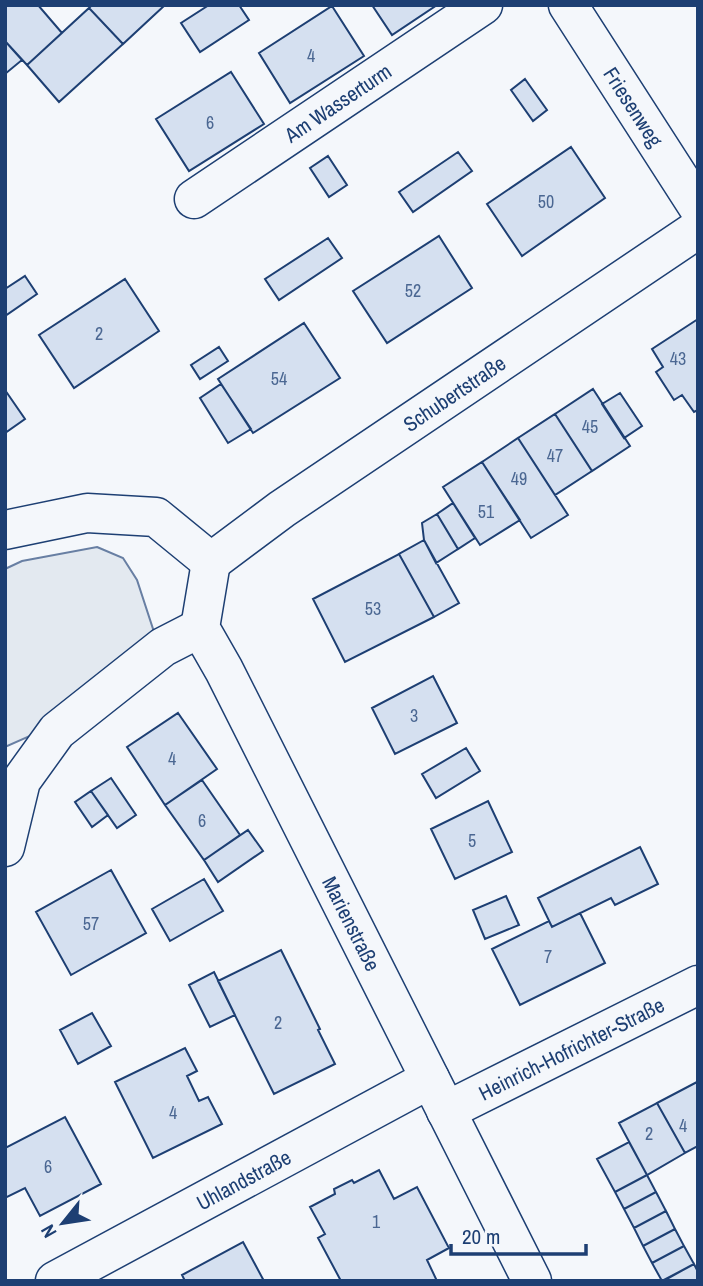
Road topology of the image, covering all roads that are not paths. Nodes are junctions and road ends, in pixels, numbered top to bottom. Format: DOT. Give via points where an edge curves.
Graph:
graph roads {
  1 [pos="483,5"];
  2 [pos="568,5"];
  3 [pos="194,199"];
  4 [pos="698,207"];
  5 [pos="698,229"];
  6 [pos="5,530"];
  7 [pos="211,562"];
  8 [pos="200,628"];
  9 [pos="5,847"];
  10 [pos="698,985"];
  11 [pos="438,1095"];
  12 [pos="55,1281"];
  13 [pos="532,1281"];
  1 -- 3 [label="street, Am Wasserturm"];
  2 -- 4 [label="street, Friesenweg"];
  5 -- 7 [label="street, Schubertstraße" via="282,509"];
  6 -- 7 [label="street" via="87,513 156,517"];
  7 -- 8 [label="street"];
  8 -- 9 [label="street" via="163,647 57,732 21,781"];
  8 -- 11 [label="street, Marienstraße"];
  10 -- 11 [label="street, Heinrich-Hofrichter-Straße"];
  11 -- 12 [label="street, Uhlandstraße"];
  11 -- 13 [label="street, Marienstraße"];
}
